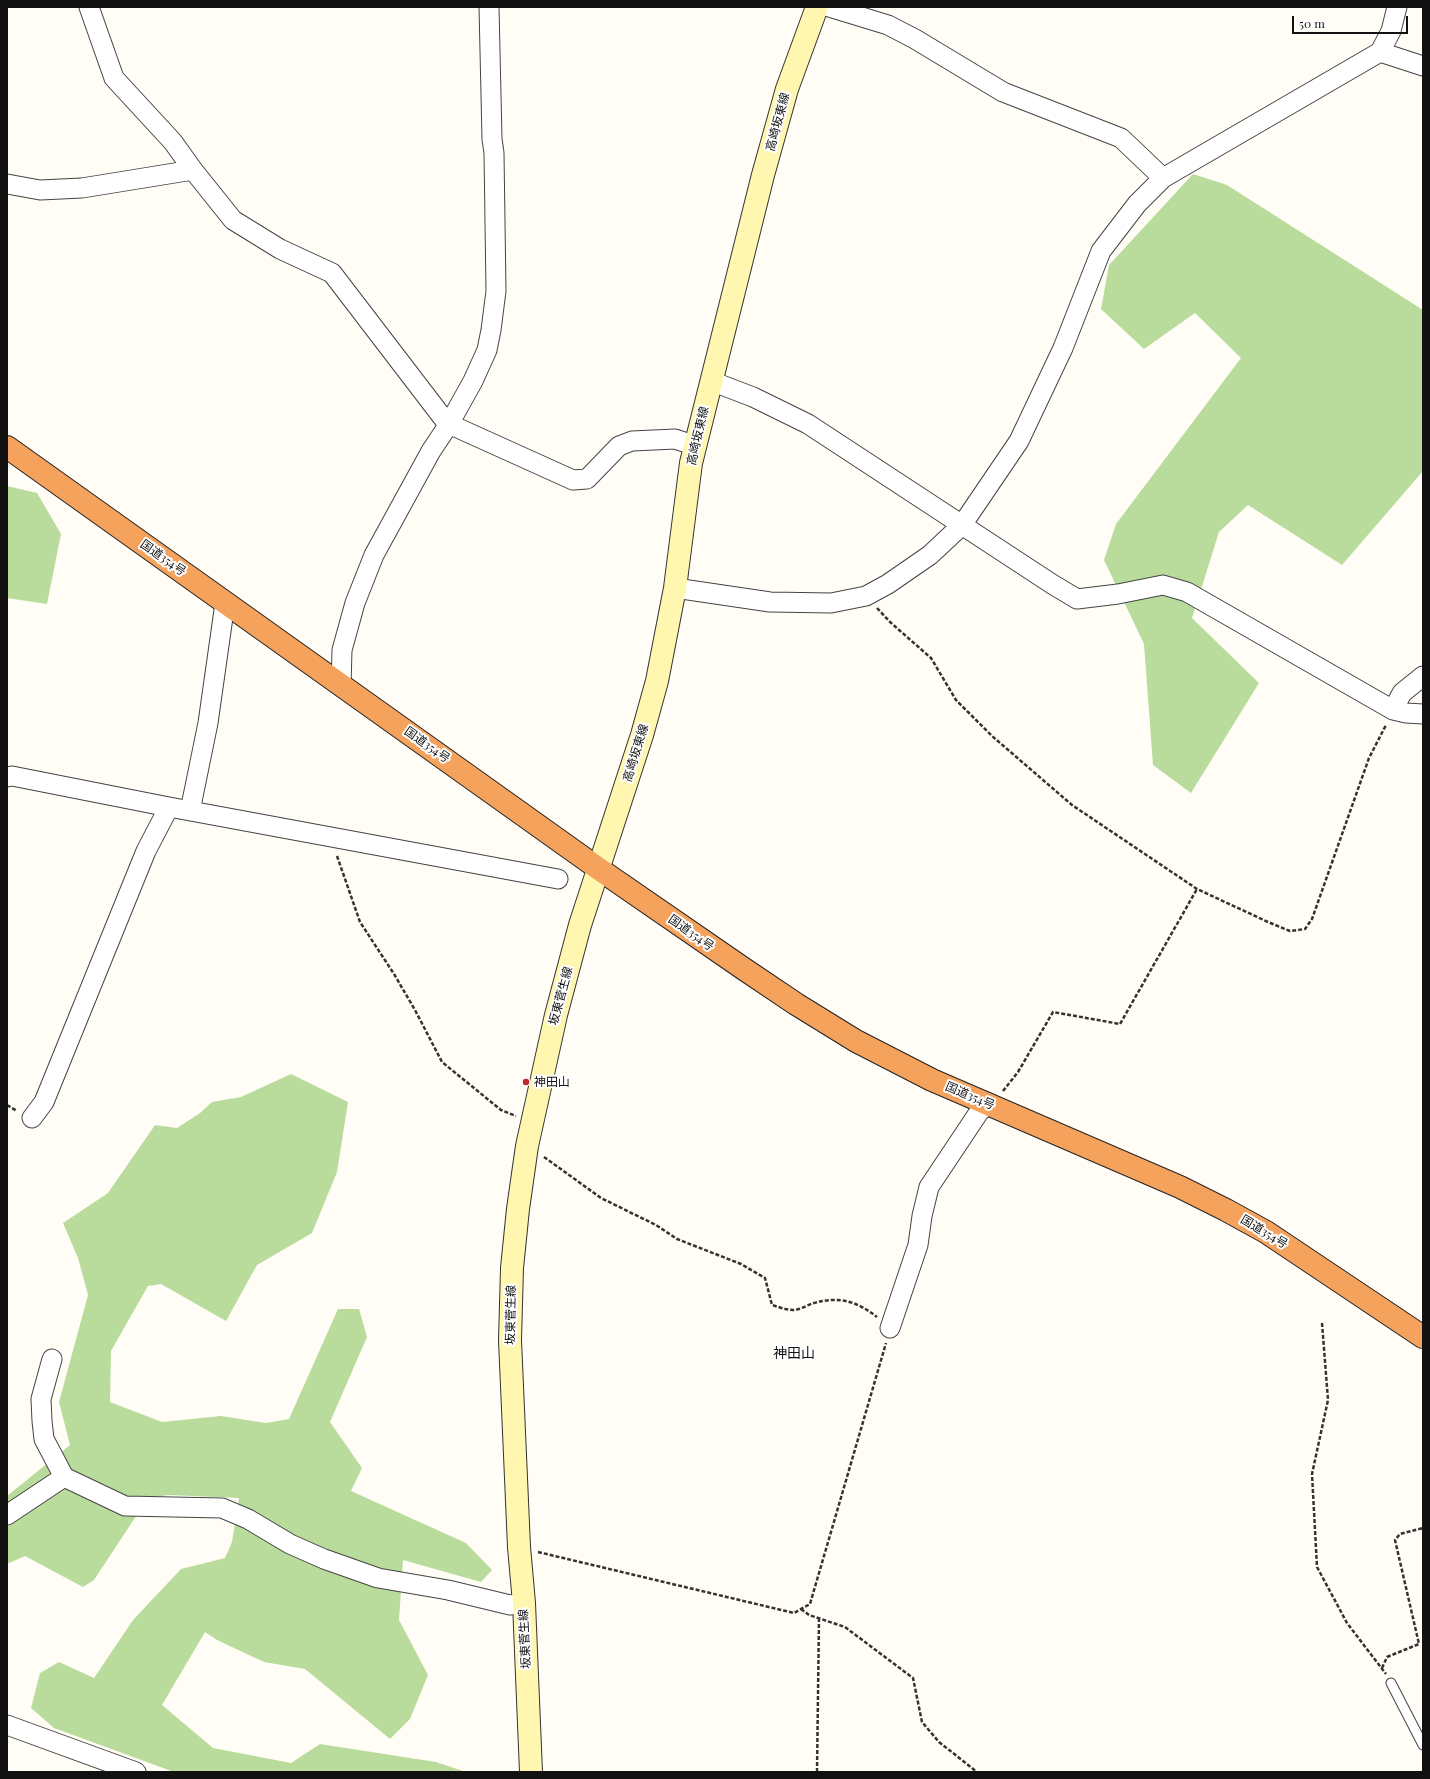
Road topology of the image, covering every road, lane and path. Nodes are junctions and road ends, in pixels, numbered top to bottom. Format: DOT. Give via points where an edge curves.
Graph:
graph roads {
  1 [pos="89,7"];
  2 [pos="489,7"];
  3 [pos="817,7"];
  4 [pos="829,7"];
  5 [pos="1397,7"];
  6 [pos="1380,52"];
  7 [pos="1423,66"];
  8 [pos="193,170"];
  9 [pos="1163,178"];
  10 [pos="7,184"];
  11 [pos="711,380"];
  12 [pos="449,424"];
  13 [pos="696,446"];
  14 [pos="7,447"];
  15 [pos="962,525"];
  16 [pos="675,588"];
  17 [pos="866,596"];
  18 [pos="226,602"];
  19 [pos="1423,676"];
  20 [pos="341,686"];
  21 [pos="1393,710"];
  22 [pos="1423,714"];
  23 [pos="9,775"];
  24 [pos="169,807"];
  25 [pos="190,811"];
  26 [pos="331,836"];
  27 [pos="599,868"];
  28 [pos="558,879"];
  29 [pos="1197,889"];
  30 [pos="989,1103"];
  31 [pos="32,1118"];
  32 [pos="531,1122"];
  33 [pos="527,1146"];
  34 [pos="1322,1323"];
  35 [pos="890,1328"];
  36 [pos="1423,1337"];
  37 [pos="52,1360"];
  38 [pos="64,1477"];
  39 [pos="7,1515"];
  40 [pos="1423,1528"];
  41 [pos="519,1547"];
  42 [pos="524,1603"];
  43 [pos="801,1609"];
  44 [pos="820,1618"];
  45 [pos="1382,1668"];
  46 [pos="1391,1683"];
  47 [pos="7,1725"];
  48 [pos="1423,1745"];
  49 [pos="136,1772"];
  50 [pos="531,1772"];
  51 [pos="817,1772"];
  52 [pos="977,1772"];
  1 -- 8 [label="street" via="114,78 173,142"];
  2 -- 12 [label="street" via="496,291 487,350"];
  3 -- 11 [label="main road, 高崎坂東線" via="787,89"];
  4 -- 9 [label="street" via="888,25 1003,92 1121,138"];
  5 -- 6 [label="street" via="1391,30"];
  6 -- 7 [label="street"];
  6 -- 9 [label="street"];
  8 -- 10 [label="street" via="82,188 40,190"];
  8 -- 12 [label="street" via="233,220 280,249 332,273"];
  9 -- 15 [label="street" via="1137,204 1100,251 1063,348 1019,442"];
  11 -- 13 [label="main road, 高崎坂東線"];
  11 -- 15 [label="street" via="808,424"];
  12 -- 13 [label="street" via="573,480 587,479 619,446 632,441 675,439"];
  12 -- 20 [label="street" via="431,451 374,555 355,603 342,650"];
  13 -- 16 [label="main road, 高崎坂東線" via="691,463"];
  14 -- 18 [label="highway, 国道354号"];
  15 -- 17 [label="street" via="930,555"];
  15 -- 21 [label="street" via="1077,599 1163,585 1187,592"];
  16 -- 17 [label="street" via="770,602 831,603"];
  16 -- 27 [label="main road, 高崎坂東線" via="657,681"];
  17 -- 29 [label="path" via="890,622 931,658 956,700 992,736 1072,805"];
  18 -- 20 [label="highway, 国道354号"];
  18 -- 25 [label="street" via="208,723"];
  19 -- 21 [label="street" via="1402,693"];
  20 -- 27 [label="highway, 国道354号"];
  21 -- 22 [label="street"];
  21 -- 29 [label="path" via="1369,758 1312,919 1304,929 1290,931"];
  23 -- 24 [label="street"];
  24 -- 25 [label="street"];
  24 -- 31 [label="street" via="146,851 44,1102"];
  25 -- 26 [label="street"];
  26 -- 28 [label="street"];
  26 -- 32 [label="path" via="360,922 394,974 442,1062 501,1110"];
  27 -- 30 [label="highway, 国道354号" via="744,969 856,1041 932,1080"];
  27 -- 32 [label="main road, 坂東菅生線" via="557,1009"];
  29 -- 30 [label="path" via="1120,1024 1053,1012 1018,1072"];
  30 -- 35 [label="street" via="979,1112 929,1187 918,1244"];
  30 -- 36 [label="highway, 国道354号" via="1180,1187 1226,1210 1266,1232"];
  32 -- 33 [label="main road, 坂東菅生線"];
  33 -- 35 [label="path" via="601,1198 656,1225 677,1239 741,1264 765,1278 772,1305 794,1310 826,1301 848,1301 864,1306"];
  33 -- 41 [label="main road, 坂東菅生線" via="512,1268 510,1340"];
  34 -- 45 [label="path" via="1328,1400 1312,1474 1317,1567 1347,1623"];
  35 -- 43 [label="path" via="810,1604"];
  37 -- 38 [label="street" via="41,1399 42,1420 44,1438"];
  38 -- 39 [label="street"];
  38 -- 42 [label="street" via="125,1506 222,1508 248,1519 290,1544 378,1578 510,1604"];
  40 -- 45 [label="path" via="1400,1534 1395,1540 1419,1644 1387,1657"];
  41 -- 42 [label="main road, 坂東菅生線"];
  41 -- 43 [label="path" via="794,1613"];
  42 -- 50 [label="main road, 坂東菅生線"];
  43 -- 44 [label="path"];
  44 -- 51 [label="path"];
  44 -- 52 [label="path" via="845,1626 913,1678 922,1722 939,1742"];
  45 -- 46 [label="path"];
  46 -- 48 [label="lane"];
  47 -- 49 [label="street"];
}
